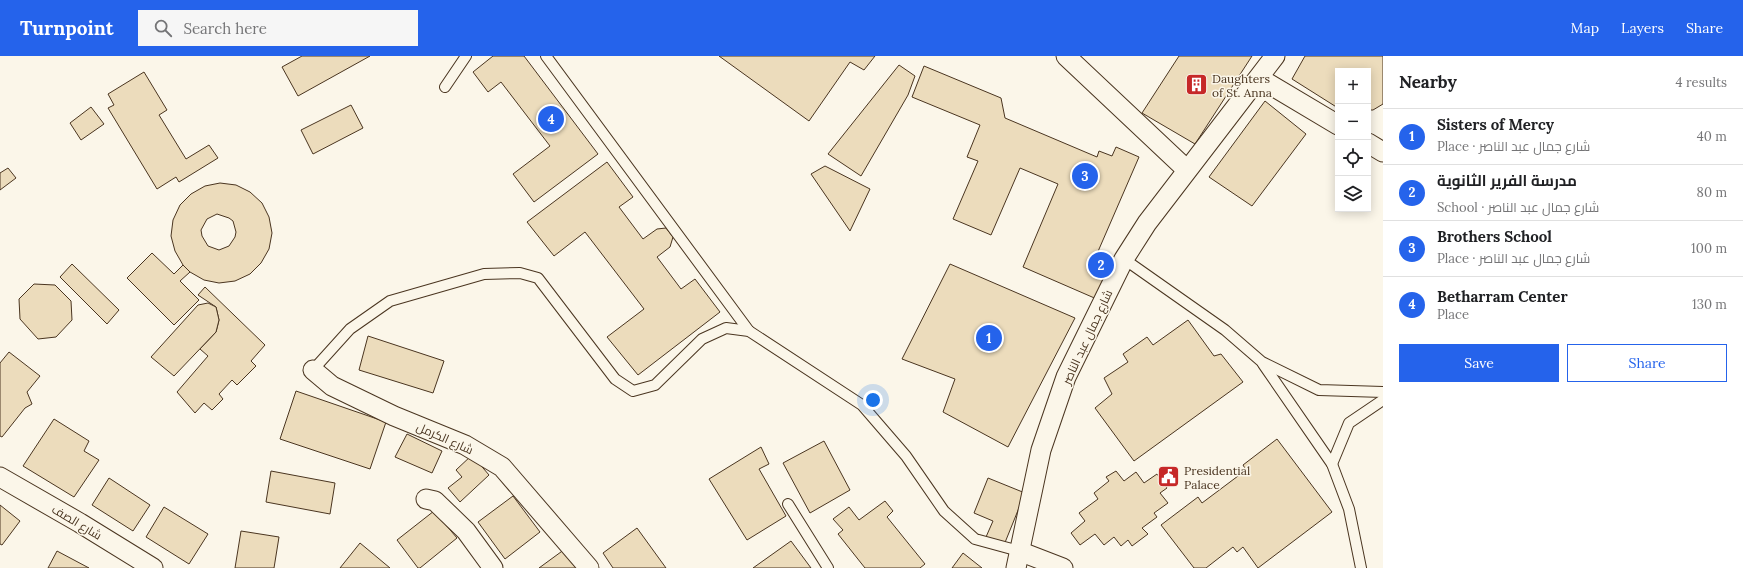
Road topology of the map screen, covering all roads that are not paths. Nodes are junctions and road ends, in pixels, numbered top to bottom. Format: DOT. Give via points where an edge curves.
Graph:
graph roads {
  1 [pos="466,56"];
  2 [pos="546,56"];
  3 [pos="1066,56"];
  4 [pos="1275,56"];
  5 [pos="1259,78"];
  6 [pos="446,87"];
  7 [pos="1335,123"];
  8 [pos="1371,146"];
  9 [pos="1383,152"];
  10 [pos="1187,170"];
  11 [pos="1124,259"];
  12 [pos="749,331"];
  13 [pos="1262,362"];
  14 [pos="313,370"];
  15 [pos="1383,392"];
  16 [pos="1383,400"];
  17 [pos="1332,464"];
  18 [pos="0,477"];
  19 [pos="426,499"];
  20 [pos="788,504"];
  21 [pos="1017,559"];
  22 [pos="153,568"];
  23 [pos="493,568"];
  24 [pos="589,568"];
  25 [pos="828,568"];
  26 [pos="1063,568"];
  27 [pos="1361,568"];
  1 -- 6 [label="lane"];
  2 -- 12 [label="lane"];
  3 -- 10 [label="street"];
  4 -- 5 [label="street, شارع جمال عبد الناصر"];
  5 -- 7 [label="street"];
  5 -- 10 [label="street, شارع جمال عبد الناصر"];
  8 -- 9 [label="street"];
  10 -- 11 [label="street, شارع جمال عبد الناصر" via="1146,223"];
  11 -- 13 [label="lane" via="1225,330"];
  11 -- 21 [label="street, شارع جمال عبد الناصر" via="1066,377 1041,450"];
  12 -- 14 [label="lane" via="726,328 702,339 655,385 633,391 615,379 538,278 520,274 484,274 390,301 350,329"];
  12 -- 21 [label="lane" via="862,405 906,456 944,511 975,539"];
  13 -- 15 [label="lane" via="1319,390"];
  13 -- 17 [label="lane"];
  14 -- 24 [label="street, شارع الكرمل" via="332,386 394,416 465,445 502,468"];
  16 -- 17 [label="lane" via="1350,423"];
  17 -- 27 [label="lane" via="1349,509"];
  18 -- 22 [label="street, شارع الصف"];
  19 -- 23 [label="street" via="436,501 466,531"];
  20 -- 25 [label="lane"];
  21 -- 26 [label="street"];
}
